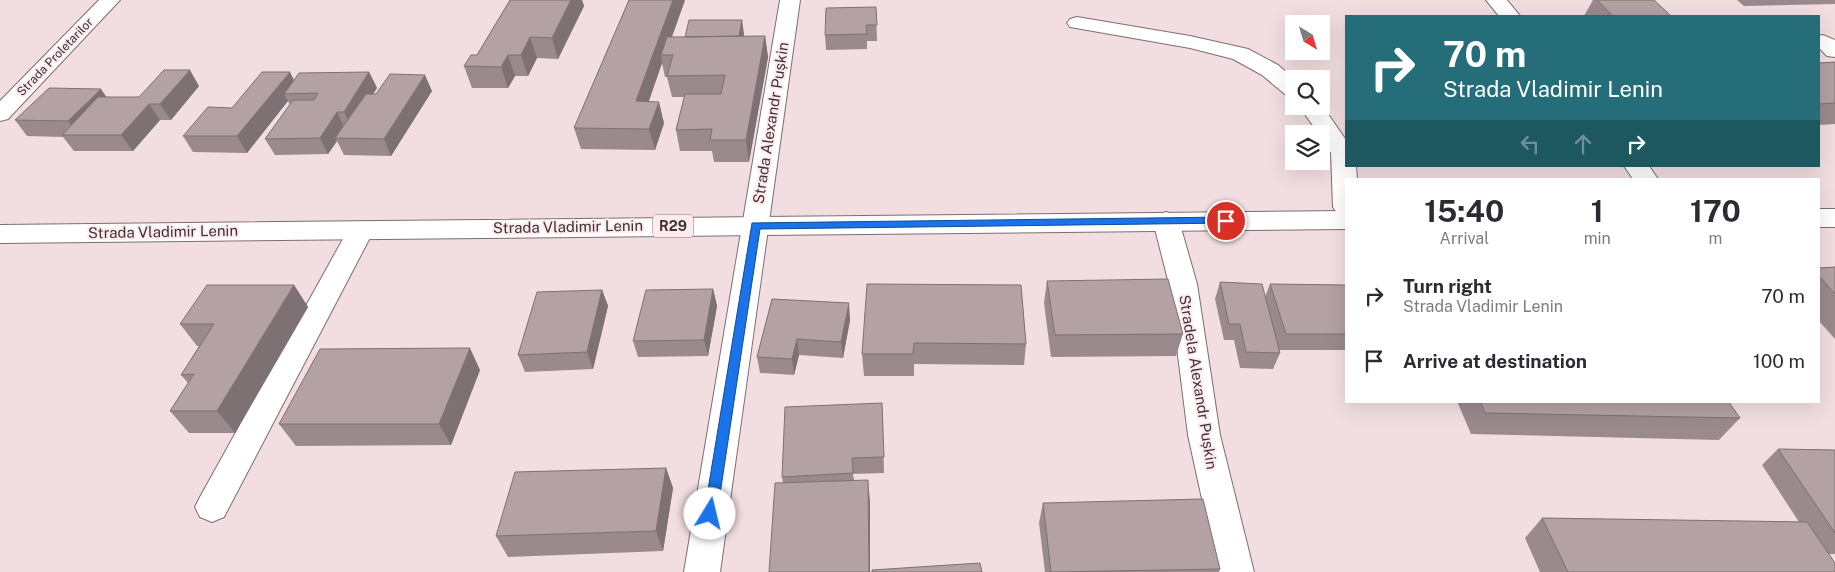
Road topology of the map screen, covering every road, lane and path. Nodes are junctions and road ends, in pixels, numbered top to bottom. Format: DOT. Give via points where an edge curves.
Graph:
graph roads {
  1 [pos="110,0"];
  2 [pos="790,0"];
  3 [pos="1496,0"];
  4 [pos="1509,15"];
  5 [pos="1077,22"];
  6 [pos="1820,42"];
  7 [pos="1835,51"];
  8 [pos="1285,82"];
  9 [pos="0,114"];
  10 [pos="1318,115"];
  11 [pos="1637,167"];
  12 [pos="1645,178"];
  13 [pos="1345,189"];
  14 [pos="1820,218"];
  15 [pos="1835,218"];
  16 [pos="1345,220"];
  17 [pos="1166,221"];
  18 [pos="755,225"];
  19 [pos="361,230"];
  20 [pos="0,234"];
  21 [pos="212,507"];
  22 [pos="702,572"];
  23 [pos="1236,572"];
  1 -- 9 [label="street, Strada Proletarilor"];
  2 -- 18 [label="street, Strada Alexandr Pușkin"];
  3 -- 4 [label="street"];
  5 -- 8 [label="street" via="1240,54 1270,70"];
  6 -- 7 [label="street"];
  10 -- 13 [label="street" via="1343,153"];
  11 -- 12 [label="street"];
  14 -- 15 [label="street"];
  16 -- 17 [label="street, Strada Vladimir Lenin / R29"];
  17 -- 18 [label="street, Strada Vladimir Lenin / R29"];
  17 -- 23 [label="street, Stradela Alexandr Pușkin" via="1183,284 1204,435"];
  18 -- 19 [label="street, Strada Vladimir Lenin / R29"];
  18 -- 22 [label="street, Strada Alexandr Pușkin"];
  19 -- 20 [label="street, Strada Vladimir Lenin / R29"];
  19 -- 21 [label="street"];
}
